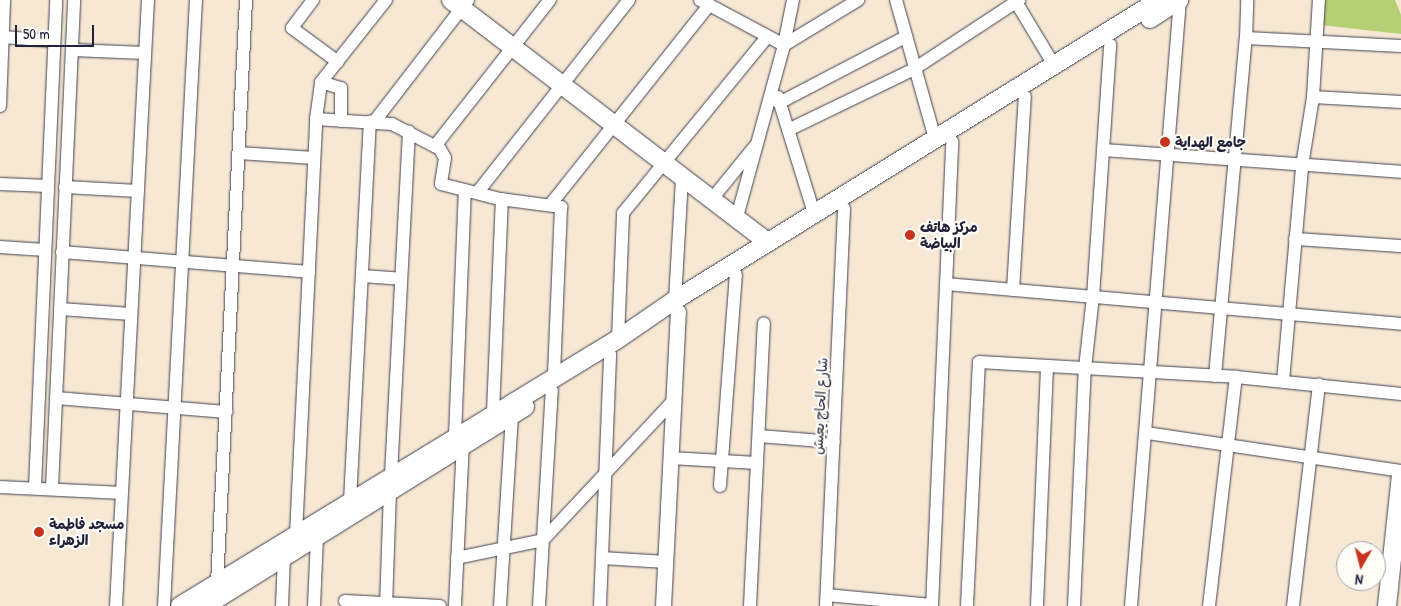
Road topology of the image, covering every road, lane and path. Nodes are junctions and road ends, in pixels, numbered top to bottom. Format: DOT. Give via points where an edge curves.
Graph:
graph roads {
  1 [pos="4,0"];
  2 [pos="56,0"];
  3 [pos="74,0"];
  4 [pos="148,0"];
  5 [pos="196,0"];
  6 [pos="246,0"];
  7 [pos="313,0"];
  8 [pos="386,0"];
  9 [pos="550,0"];
  10 [pos="629,0"];
  11 [pos="793,0"];
  12 [pos="858,0"];
  13 [pos="896,0"];
  14 [pos="1159,0"];
  15 [pos="1179,0"];
  16 [pos="1247,0"];
  17 [pos="1319,0"];
  18 [pos="1017,1"];
  19 [pos="705,2"];
  20 [pos="460,3"];
  21 [pos="3,37"];
  22 [pos="767,37"];
  23 [pos="905,38"];
  24 [pos="1246,38"];
  25 [pos="54,41"];
  26 [pos="1317,42"];
  27 [pos="784,45"];
  28 [pos="1110,45"];
  29 [pos="1401,46"];
  30 [pos="512,47"];
  31 [pos="72,50"];
  32 [pos="145,53"];
  33 [pos="338,62"];
  34 [pos="1054,65"];
  35 [pos="914,69"];
  36 [pos="321,82"];
  37 [pos="774,83"];
  38 [pos="563,85"];
  39 [pos="1024,96"];
  40 [pos="1313,97"];
  41 [pos="1401,102"];
  42 [pos="779,103"];
  43 [pos="0,106"];
  44 [pos="316,119"];
  45 [pos="341,121"];
  46 [pos="372,122"];
  47 [pos="612,125"];
  48 [pos="788,130"];
  49 [pos="409,131"];
  50 [pos="944,140"];
  51 [pos="758,142"];
  52 [pos="435,146"];
  53 [pos="1103,150"];
  54 [pos="239,153"];
  55 [pos="1168,154"];
  56 [pos="314,158"];
  57 [pos="1235,160"];
  58 [pos="664,163"];
  59 [pos="1302,166"];
  60 [pos="1401,172"];
  61 [pos="682,177"];
  62 [pos="0,184"];
  63 [pos="48,186"];
  64 [pos="65,187"];
  65 [pos="138,191"];
  66 [pos="471,192"];
  67 [pos="502,199"];
  68 [pos="712,199"];
  69 [pos="550,205"];
  70 [pos="844,208"];
  71 [pos="814,214"];
  72 [pos="737,217"];
  73 [pos="1295,239"];
  74 [pos="768,242"];
  75 [pos="1401,246"];
  76 [pos="0,247"];
  77 [pos="45,250"];
  78 [pos="62,252"];
  79 [pos="134,257"];
  80 [pos="181,261"];
  81 [pos="234,266"];
  82 [pos="309,272"];
  83 [pos="362,276"];
  84 [pos="736,276"];
  85 [pos="402,279"];
  86 [pos="946,284"];
  87 [pos="1014,290"];
  88 [pos="1093,297"];
  89 [pos="1155,303"];
  90 [pos="677,306"];
  91 [pos="60,309"];
  92 [pos="1219,309"];
  93 [pos="131,314"];
  94 [pos="1288,315"];
  95 [pos="764,323"];
  96 [pos="1401,324"];
  97 [pos="614,346"];
  98 [pos="1048,366"];
  99 [pos="1085,368"];
  100 [pos="1152,372"];
  101 [pos="1215,376"];
  102 [pos="1236,377"];
  103 [pos="553,382"];
  104 [pos="1283,382"];
  105 [pos="1319,385"];
  106 [pos="1401,394"];
  107 [pos="56,398"];
  108 [pos="673,401"];
  109 [pos="127,405"];
  110 [pos="174,408"];
  111 [pos="226,412"];
  112 [pos="494,412"];
  113 [pos="512,415"];
  114 [pos="1147,432"];
  115 [pos="759,436"];
  116 [pos="459,441"];
  117 [pos="834,442"];
  118 [pos="1228,445"];
  119 [pos="1310,457"];
  120 [pos="670,458"];
  121 [pos="722,461"];
  122 [pos="757,463"];
  123 [pos="606,471"];
  124 [pos="1401,471"];
  125 [pos="1401,475"];
  126 [pos="390,483"];
  127 [pos="720,486"];
  128 [pos="0,487"];
  129 [pos="35,487"];
  130 [pos="52,488"];
  131 [pos="122,493"];
  132 [pos="350,501"];
  133 [pos="296,534"];
  134 [pos="317,536"];
  135 [pos="543,540"];
  136 [pos="503,549"];
  137 [pos="284,557"];
  138 [pos="458,558"];
  139 [pos="602,558"];
  140 [pos="666,562"];
  141 [pos="218,583"];
  142 [pos="345,600"];
  143 [pos="826,601"];
  144 [pos="211,604"];
  145 [pos="386,604"];
  146 [pos="116,606"];
  147 [pos="164,606"];
  148 [pos="180,606"];
  149 [pos="282,606"];
  150 [pos="314,606"];
  151 [pos="440,606"];
  152 [pos="455,606"];
  153 [pos="500,606"];
  154 [pos="539,606"];
  155 [pos="600,606"];
  156 [pos="663,606"];
  157 [pos="750,606"];
  158 [pos="932,606"];
  159 [pos="967,606"];
  160 [pos="1037,606"];
  161 [pos="1074,606"];
  162 [pos="1131,606"];
  163 [pos="1209,606"];
  164 [pos="1293,606"];
  165 [pos="1387,606"];
  1 -- 21 [label="street"];
  2 -- 25 [label="street"];
  3 -- 31 [label="street"];
  4 -- 32 [label="street"];
  5 -- 80 [label="street"];
  6 -- 54 [label="street"];
  7 -- 33 [label="street" via="292,28"];
  8 -- 33 [label="street"];
  9 -- 30 [label="street"];
  10 -- 38 [label="street"];
  11 -- 27 [label="street"];
  12 -- 27 [label="street"];
  13 -- 23 [label="street"];
  14 -- 34 [label="main road"];
  15 -- 28 [label="main road"];
  15 -- 55 [label="street"];
  16 -- 24 [label="street"];
  17 -- 26 [label="street"];
  18 -- 34 [label="street"];
  18 -- 35 [label="street"];
  19 -- 22 [label="street"];
  19 -- 47 [label="street"];
  20 -- 30 [label="main road"];
  20 -- 46 [label="street"];
  21 -- 25 [label="street"];
  21 -- 43 [label="street"];
  22 -- 27 [label="street"];
  22 -- 58 [label="street"];
  23 -- 35 [label="street"];
  23 -- 42 [label="street"];
  24 -- 26 [label="street"];
  24 -- 57 [label="street"];
  25 -- 63 [label="street"];
  26 -- 29 [label="street"];
  26 -- 40 [label="street"];
  27 -- 37 [label="street"];
  28 -- 39 [label="main road"];
  28 -- 53 [label="street"];
  30 -- 38 [label="main road"];
  30 -- 52 [label="street"];
  31 -- 32 [label="street"];
  31 -- 64 [label="street"];
  32 -- 65 [label="street"];
  33 -- 36 [label="street"];
  34 -- 50 [label="main road"];
  35 -- 48 [label="street"];
  35 -- 50 [label="street"];
  36 -- 44 [label="street"];
  36 -- 45 [label="street" via="341,88"];
  37 -- 42 [label="street"];
  37 -- 51 [label="street"];
  38 -- 47 [label="main road"];
  38 -- 66 [label="street"];
  39 -- 50 [label="main road"];
  39 -- 87 [label="street"];
  40 -- 41 [label="street"];
  40 -- 59 [label="street"];
  42 -- 48 [label="street"];
  44 -- 45 [label="street"];
  44 -- 56 [label="street"];
  45 -- 46 [label="street"];
  46 -- 49 [label="street" via="392,124"];
  46 -- 83 [label="street"];
  47 -- 58 [label="main road"];
  47 -- 69 [label="street"];
  48 -- 71 [label="street"];
  49 -- 52 [label="street"];
  49 -- 85 [label="street"];
  50 -- 70 [label="main road"];
  50 -- 71 [label="main road"];
  50 -- 86 [label="street"];
  51 -- 68 [label="street"];
  51 -- 72 [label="street"];
  52 -- 66 [label="street" via="445,158 441,184"];
  53 -- 55 [label="street"];
  53 -- 88 [label="street"];
  54 -- 56 [label="street"];
  54 -- 81 [label="street"];
  55 -- 57 [label="street"];
  55 -- 89 [label="street"];
  56 -- 82 [label="street"];
  57 -- 59 [label="street"];
  57 -- 92 [label="street"];
  58 -- 61 [label="main road"];
  58 -- 97 [label="street" via="623,213"];
  59 -- 60 [label="street"];
  59 -- 73 [label="street"];
  61 -- 68 [label="main road"];
  61 -- 90 [label="street"];
  62 -- 63 [label="street"];
  63 -- 77 [label="street"];
  64 -- 65 [label="street"];
  64 -- 78 [label="street"];
  65 -- 79 [label="street"];
  66 -- 67 [label="street"];
  66 -- 116 [label="street"];
  67 -- 69 [label="street"];
  67 -- 112 [label="street"];
  68 -- 72 [label="main road"];
  69 -- 103 [label="street" via="561,207"];
  70 -- 84 [label="main road"];
  70 -- 117 [label="street, شارع الحاج يعيش"];
  71 -- 74 [label="main road"];
  72 -- 74 [label="main road"];
  73 -- 75 [label="street"];
  73 -- 94 [label="street"];
  74 -- 90 [label="main road"];
  76 -- 77 [label="street"];
  77 -- 129 [label="street"];
  78 -- 79 [label="street"];
  78 -- 91 [label="street"];
  79 -- 80 [label="street"];
  79 -- 93 [label="street"];
  80 -- 81 [label="street"];
  80 -- 110 [label="street"];
  81 -- 82 [label="street"];
  81 -- 111 [label="street"];
  82 -- 133 [label="street"];
  83 -- 85 [label="street"];
  83 -- 132 [label="street"];
  84 -- 90 [label="main road"];
  84 -- 121 [label="street"];
  85 -- 126 [label="street"];
  86 -- 87 [label="street"];
  86 -- 158 [label="street"];
  87 -- 88 [label="street"];
  88 -- 89 [label="street"];
  88 -- 99 [label="street"];
  89 -- 92 [label="street"];
  89 -- 100 [label="street"];
  90 -- 97 [label="main road"];
  90 -- 108 [label="street"];
  91 -- 93 [label="street"];
  91 -- 107 [label="street"];
  92 -- 94 [label="street"];
  92 -- 101 [label="street"];
  93 -- 109 [label="street"];
  94 -- 96 [label="street"];
  94 -- 104 [label="street"];
  95 -- 115 [label="street"];
  97 -- 103 [label="main road"];
  97 -- 123 [label="street"];
  98 -- 99 [label="street"];
  98 -- 159 [label="street" via="979,362"];
  98 -- 160 [label="street"];
  99 -- 100 [label="street"];
  99 -- 161 [label="street"];
  100 -- 101 [label="street"];
  100 -- 114 [label="street"];
  101 -- 102 [label="street"];
  102 -- 104 [label="street"];
  102 -- 118 [label="street"];
  103 -- 112 [label="main road"];
  103 -- 113 [label="main road"];
  103 -- 135 [label="street"];
  104 -- 105 [label="street"];
  105 -- 106 [label="street"];
  105 -- 119 [label="street"];
  107 -- 109 [label="street"];
  107 -- 130 [label="street"];
  108 -- 120 [label="street"];
  108 -- 123 [label="street"];
  109 -- 110 [label="street"];
  109 -- 131 [label="street"];
  110 -- 111 [label="street"];
  110 -- 147 [label="street"];
  111 -- 141 [label="street"];
  112 -- 116 [label="main road"];
  113 -- 116 [label="main road"];
  113 -- 136 [label="street"];
  114 -- 118 [label="street"];
  114 -- 162 [label="street"];
  115 -- 117 [label="street"];
  115 -- 122 [label="street"];
  116 -- 126 [label="main road"];
  116 -- 138 [label="street"];
  117 -- 143 [label="street, شارع الحاج يعيش"];
  118 -- 119 [label="street"];
  118 -- 163 [label="street"];
  119 -- 124 [label="street"];
  119 -- 164 [label="street"];
  120 -- 121 [label="street"];
  120 -- 140 [label="street"];
  121 -- 122 [label="street"];
  121 -- 127 [label="street"];
  122 -- 157 [label="street"];
  123 -- 135 [label="street"];
  123 -- 139 [label="street"];
  125 -- 165 [label="main road"];
  126 -- 132 [label="main road"];
  126 -- 134 [label="main road"];
  126 -- 145 [label="street"];
  128 -- 129 [label="street"];
  129 -- 130 [label="street"];
  130 -- 131 [label="street"];
  131 -- 146 [label="street"];
  132 -- 133 [label="main road"];
  133 -- 141 [label="main road"];
  134 -- 137 [label="main road"];
  134 -- 150 [label="street"];
  135 -- 136 [label="street"];
  135 -- 154 [label="street"];
  136 -- 138 [label="street"];
  136 -- 153 [label="street"];
  137 -- 144 [label="main road"];
  137 -- 149 [label="street"];
  138 -- 152 [label="street"];
  139 -- 140 [label="street"];
  139 -- 155 [label="street"];
  140 -- 156 [label="street"];
  141 -- 148 [label="main road"];
  142 -- 145 [label="street"];
  143 -- 158 [label="street"];
  145 -- 151 [label="street"];
}
